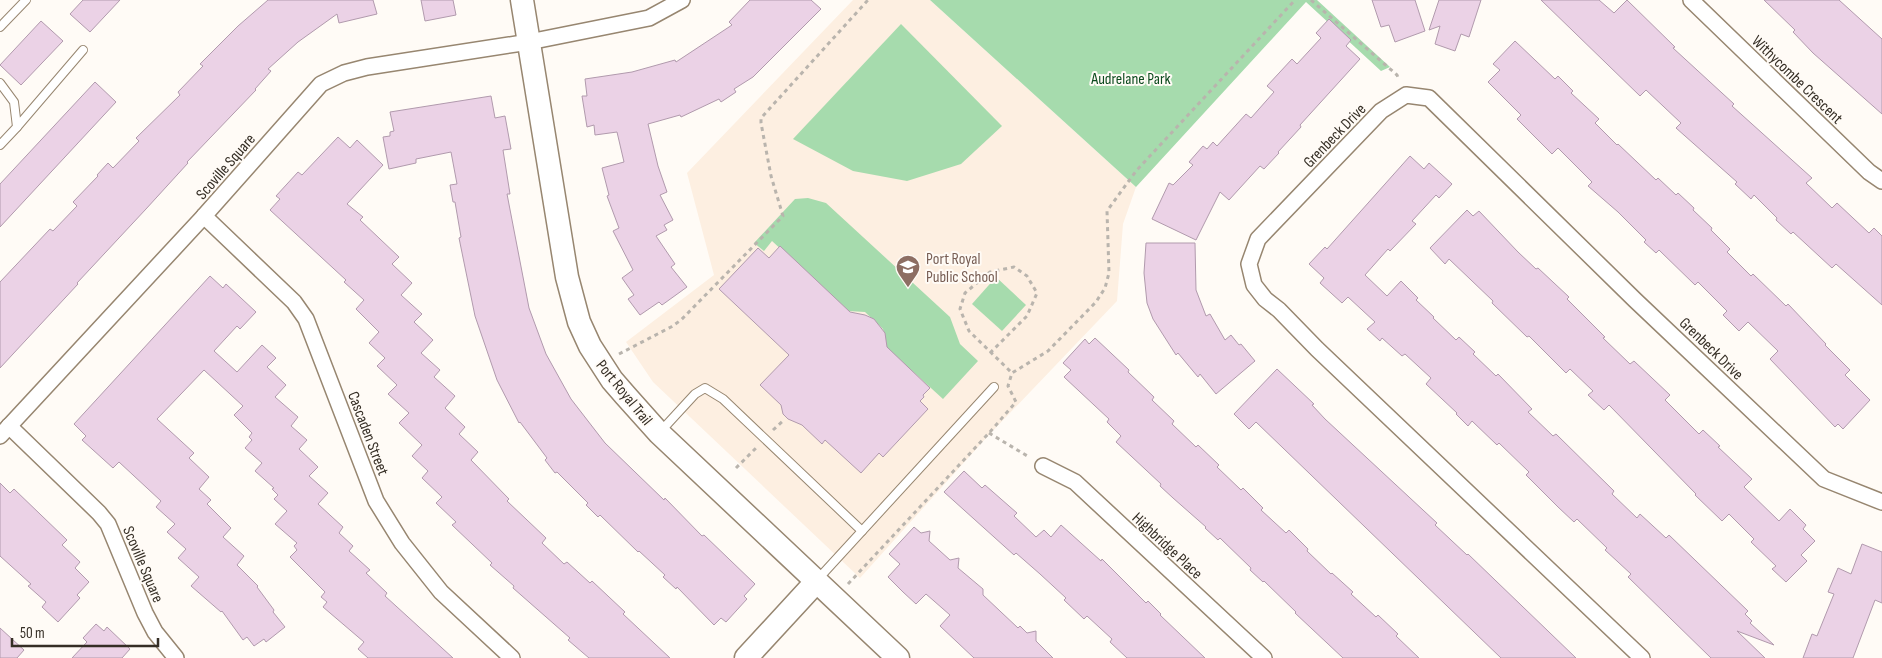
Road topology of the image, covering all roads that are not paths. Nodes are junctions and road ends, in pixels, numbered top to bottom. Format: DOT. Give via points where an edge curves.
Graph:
graph roads {
  1 [pos="26,0"];
  2 [pos="522,0"];
  3 [pos="682,0"];
  4 [pos="1691,0"];
  5 [pos="0,26"];
  6 [pos="529,42"];
  7 [pos="83,50"];
  8 [pos="0,83"];
  9 [pos="17,127"];
  10 [pos="0,144"];
  11 [pos="1882,181"];
  12 [pos="204,216"];
  13 [pos="994,387"];
  14 [pos="5,431"];
  15 [pos="659,433"];
  16 [pos="1043,466"];
  17 [pos="1882,502"];
  18 [pos="862,531"];
  19 [pos="816,582"];
  20 [pos="176,658"];
  21 [pos="512,658"];
  22 [pos="746,658"];
  23 [pos="898,658"];
  24 [pos="1264,658"];
  25 [pos="1642,658"];
  1 -- 5 [label="lane"];
  2 -- 6 [label="street, Port Royal Trail"];
  3 -- 6 [label="street, Scoville Square" via="649,18"];
  4 -- 11 [label="street, Withycombe Crescent"];
  6 -- 12 [label="street, Scoville Square" via="367,67 321,84"];
  6 -- 15 [label="street, Port Royal Trail" via="571,296 579,322 600,364"];
  7 -- 9 [label="lane"];
  8 -- 9 [label="lane" via="14,102"];
  9 -- 10 [label="lane"];
  12 -- 14 [label="street, Scoville Square"];
  12 -- 21 [label="street, Cascaden Street" via="294,302 306,319 376,501 418,565 441,592"];
  13 -- 18 [label="lane"];
  14 -- 20 [label="street, Scoville Square" via="108,524 155,632"];
  15 -- 18 [label="lane" via="695,394 705,388 724,399"];
  15 -- 19 [label="street, Port Royal Trail"];
  16 -- 24 [label="street, Highbridge Place" via="1075,482"];
  17 -- 25 [label="street, Grenbeck Drive" via="1824,479 1429,98 1406,95 1381,112 1258,239 1249,264 1254,285"];
  18 -- 19 [label="lane"];
  19 -- 22 [label="street"];
  19 -- 23 [label="street, Port Royal Trail"];
}
